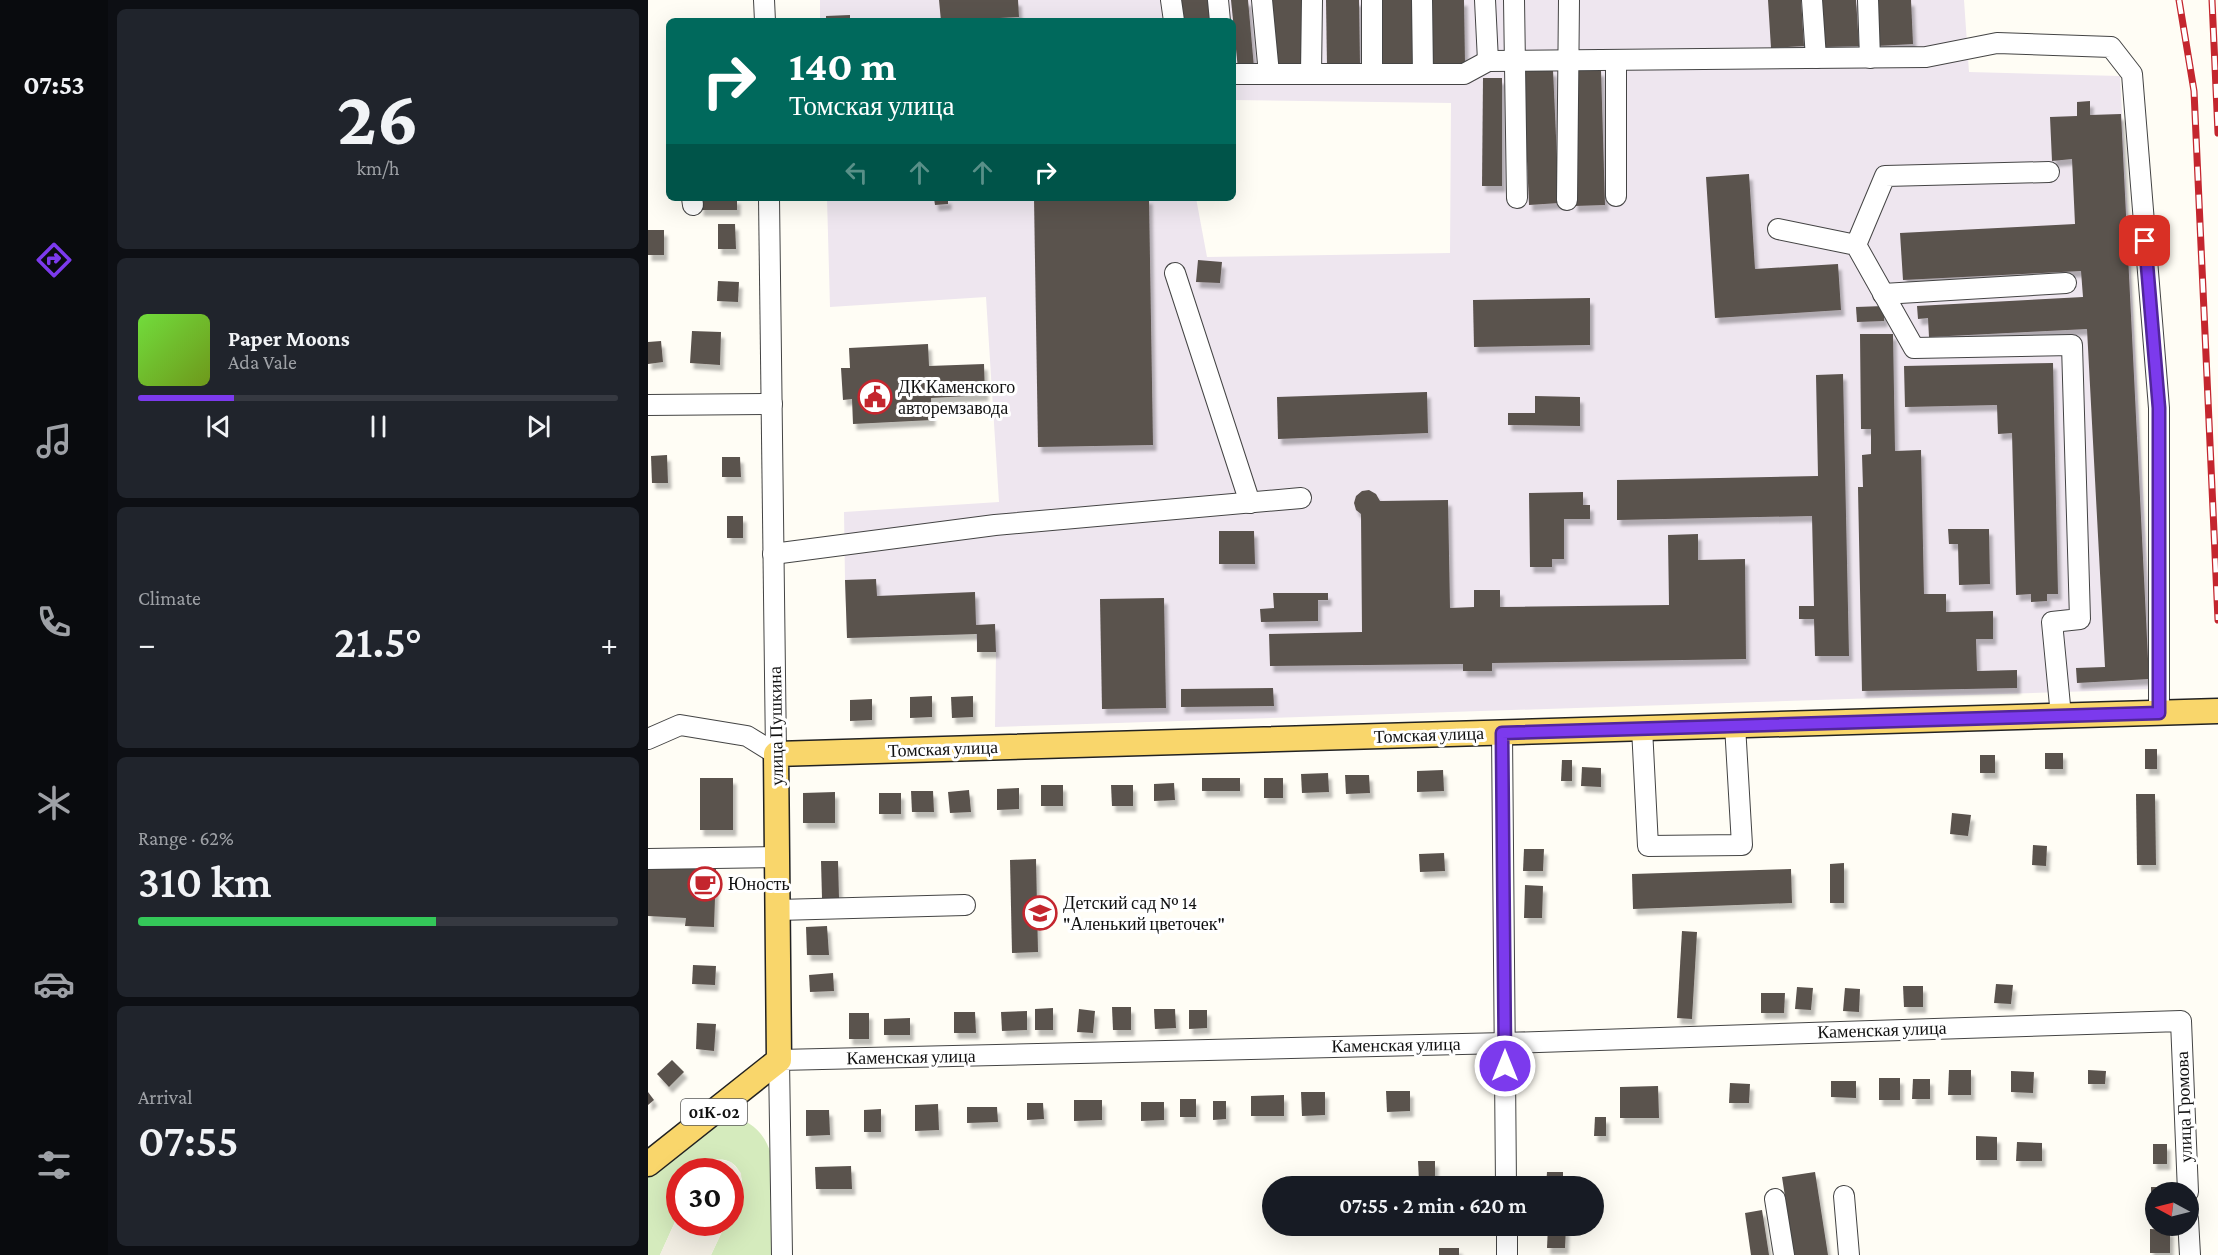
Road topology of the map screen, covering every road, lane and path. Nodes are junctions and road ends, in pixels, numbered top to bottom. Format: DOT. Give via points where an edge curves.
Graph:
graph roads {
  1 [pos="764,0"];
  2 [pos="1172,0"];
  3 [pos="1218,0"];
  4 [pos="1262,0"];
  5 [pos="1312,0"];
  6 [pos="1372,0"];
  7 [pos="1422,0"];
  8 [pos="1485,0"];
  9 [pos="1514,0"];
  10 [pos="1569,0"];
  11 [pos="1812,0"];
  12 [pos="1868,0"];
  13 [pos="765,18"];
  14 [pos="1174,18"];
  15 [pos="1220,18"];
  16 [pos="1816,58"];
  17 [pos="1870,58"];
  18 [pos="1569,60"];
  19 [pos="1616,60"];
  20 [pos="1488,61"];
  21 [pos="1514,61"];
  22 [pos="1236,74"];
  23 [pos="1269,74"];
  24 [pos="1311,74"];
  25 [pos="1372,74"];
  26 [pos="1423,74"];
  27 [pos="2049,172"];
  28 [pos="1616,196"];
  29 [pos="1516,198"];
  30 [pos="1567,200"];
  31 [pos="769,201"];
  32 [pos="1778,229"];
  33 [pos="1856,245"];
  34 [pos="1175,273"];
  35 [pos="2066,283"];
  36 [pos="1883,294"];
  37 [pos="771,404"];
  38 [pos="648,405"];
  39 [pos="1301,498"];
  40 [pos="1250,503"];
  41 [pos="773,554"];
  42 [pos="2218,711"];
  43 [pos="2159,713"];
  44 [pos="2061,716"];
  45 [pos="1735,725"];
  46 [pos="1642,728"];
  47 [pos="1502,733"];
  48 [pos="648,739"];
  49 [pos="776,754"];
  50 [pos="777,857"];
  51 [pos="648,859"];
  52 [pos="965,905"];
  53 [pos="778,910"];
  54 [pos="2181,1021"];
  55 [pos="1505,1042"];
  56 [pos="779,1060"];
  57 [pos="648,1164"];
  58 [pos="1506,1176"];
  59 [pos="2187,1182"];
  60 [pos="1844,1196"];
  61 [pos="1775,1199"];
  62 [pos="1507,1236"];
  63 [pos="2189,1236"];
  64 [pos="782,1255"];
  65 [pos="1507,1255"];
  66 [pos="1784,1255"];
  67 [pos="1849,1255"];
  68 [pos="2190,1255"];
  1 -- 13 [label="street"];
  2 -- 14 [label="street"];
  3 -- 15 [label="street"];
  4 -- 23 [label="street"];
  5 -- 24 [label="street"];
  6 -- 25 [label="street"];
  7 -- 26 [label="street"];
  8 -- 20 [label="street"];
  9 -- 21 [label="street"];
  10 -- 18 [label="street"];
  11 -- 16 [label="street"];
  12 -- 17 [label="street"];
  16 -- 17 [label="street"];
  16 -- 19 [label="street"];
  17 -- 43 [label="street" via="1926,57 1997,43 2111,47 2132,74 2159,408"];
  18 -- 19 [label="street"];
  18 -- 21 [label="street"];
  18 -- 30 [label="street"];
  19 -- 28 [label="street"];
  20 -- 21 [label="street"];
  20 -- 26 [label="street" via="1464,74"];
  21 -- 29 [label="street"];
  22 -- 23 [label="street"];
  23 -- 24 [label="street"];
  24 -- 25 [label="street"];
  25 -- 26 [label="street"];
  27 -- 33 [label="street" via="1884,176"];
  31 -- 37 [label="street, улица Пушкина"];
  32 -- 33 [label="street"];
  33 -- 36 [label="street"];
  34 -- 40 [label="street"];
  35 -- 36 [label="street"];
  36 -- 44 [label="street" via="1914,348 2072,345 2080,619 2052,622"];
  37 -- 38 [label="street"];
  37 -- 41 [label="street, улица Пушкина"];
  39 -- 40 [label="street"];
  40 -- 41 [label="street" via="995,525"];
  41 -- 49 [label="street, улица Пушкина"];
  42 -- 43 [label="main road, Томская улица"];
  43 -- 44 [label="main road, Томская улица"];
  44 -- 45 [label="main road, Томская улица"];
  45 -- 46 [label="main road, Томская улица"];
  45 -- 46 [label="street" via="1742,845 1648,846"];
  46 -- 47 [label="main road, Томская улица"];
  47 -- 49 [label="main road, Томская улица"];
  47 -- 55 [label="street"];
  48 -- 49 [label="street" via="680,725 747,736"];
  49 -- 50 [label="main road, улица Пушкина"];
  50 -- 51 [label="street"];
  50 -- 53 [label="main road, улица Пушкина"];
  52 -- 53 [label="street"];
  53 -- 56 [label="main road, улица Пушкина"];
  54 -- 55 [label="street, Каменская улица"];
  54 -- 59 [label="street, улица Громова"];
  55 -- 56 [label="street, Каменская улица"];
  55 -- 58 [label="street"];
  56 -- 57 [label="main road, 01К-02"];
  56 -- 64 [label="street, улица Пушкина"];
  60 -- 67 [label="street"];
  61 -- 66 [label="street"];
  62 -- 65 [label="street"];
  63 -- 68 [label="street"];
}
